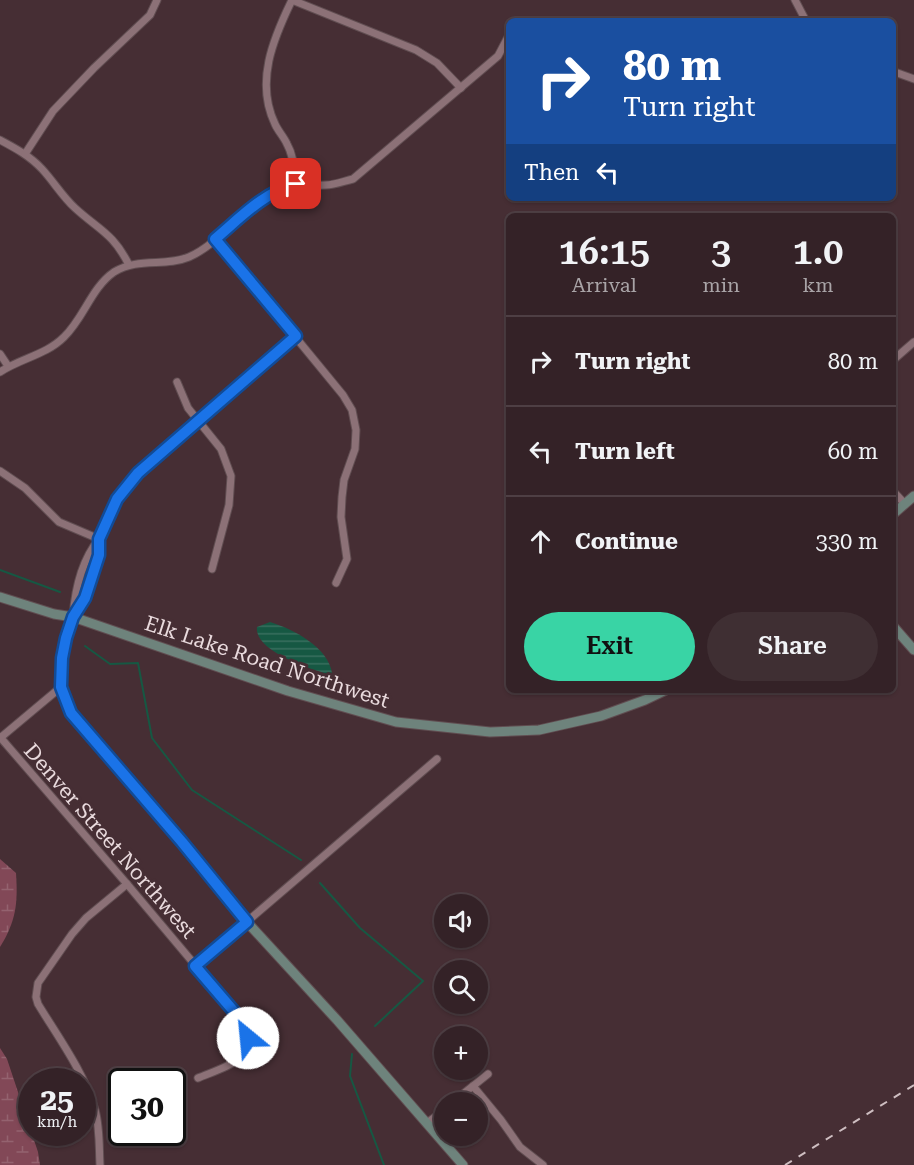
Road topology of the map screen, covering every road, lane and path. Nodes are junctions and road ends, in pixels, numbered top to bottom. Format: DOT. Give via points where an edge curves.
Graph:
graph roads {
  1 [pos="157,0"];
  2 [pos="292,0"];
  3 [pos="795,0"];
  4 [pos="804,18"];
  5 [pos="506,41"];
  6 [pos="896,72"];
  7 [pos="914,79"];
  8 [pos="461,88"];
  9 [pos="0,140"];
  10 [pos="25,154"];
  11 [pos="296,184"];
  12 [pos="215,239"];
  13 [pos="129,265"];
  14 [pos="296,336"];
  15 [pos="914,342"];
  16 [pos="0,354"];
  17 [pos="896,358"];
  18 [pos="8,366"];
  19 [pos="0,372"];
  20 [pos="177,382"];
  21 [pos="198,421"];
  22 [pos="0,471"];
  23 [pos="896,494"];
  24 [pos="914,496"];
  25 [pos="905,504"];
  26 [pos="896,512"];
  27 [pos="99,539"];
  28 [pos="212,569"];
  29 [pos="336,583"];
  30 [pos="0,597"];
  31 [pos="73,617"];
  32 [pos="896,630"];
  33 [pos="914,650"];
  34 [pos="61,687"];
  35 [pos="660,693"];
  36 [pos="0,738"];
  37 [pos="437,759"];
  38 [pos="128,884"];
  39 [pos="247,922"];
  40 [pos="195,966"];
  41 [pos="198,1078"];
  42 [pos="480,1080"];
  43 [pos="473,1086"];
  44 [pos="466,1092"];
  45 [pos="434,1118"];
  46 [pos="427,1124"];
  47 [pos="100,1165"];
  48 [pos="464,1165"];
  49 [pos="543,1165"];
  1 -- 10 [label="street" via="150,15 53,111"];
  2 -- 8 [label="street" via="416,50 437,63"];
  2 -- 11 [label="street" via="280,24 265,77 267,102 288,145"];
  3 -- 4 [label="street"];
  5 -- 8 [label="street" via="498,56"];
  6 -- 7 [label="street"];
  8 -- 11 [label="street" via="353,179 328,185"];
  9 -- 10 [label="street"];
  10 -- 13 [label="street" via="77,211 108,234"];
  11 -- 12 [label="street" via="279,189 256,204"];
  12 -- 13 [label="street" via="181,260"];
  12 -- 14 [label="street"];
  13 -- 18 [label="street" via="103,283 59,342"];
  14 -- 21 [label="street"];
  14 -- 29 [label="street" via="344,395 356,430 342,497 347,559"];
  15 -- 17 [label="street"];
  16 -- 18 [label="street"];
  18 -- 19 [label="street"];
  20 -- 21 [label="street"];
  21 -- 27 [label="street" via="128,485 117,499"];
  21 -- 28 [label="street" via="221,449 231,476 229,505"];
  22 -- 27 [label="street" via="25,488 59,522"];
  23 -- 25 [label="street"];
  24 -- 25 [label="street"];
  25 -- 26 [label="street"];
  27 -- 31 [label="street" via="99,555 85,598"];
  27 -- 31 [label="street" via="89,551 75,594"];
  30 -- 31 [label="street, Elk Lake Road Northwest"];
  31 -- 34 [label="street" via="62,658"];
  31 -- 35 [label="street, Elk Lake Road Northwest" via="288,691 396,722 490,732 538,730 601,716"];
  32 -- 33 [label="street"];
  34 -- 36 [label="street"];
  34 -- 39 [label="street" via="71,713"];
  36 -- 38 [label="street, Denver Street Northwest"];
  37 -- 39 [label="street"];
  38 -- 40 [label="street, Denver Street Northwest"];
  38 -- 47 [label="street" via="78,926 36,990 38,1004 95,1110"];
  39 -- 40 [label="street"];
  39 -- 46 [label="street"];
  40 -- 41 [label="street, Denver Street Northwest" via="243,1022 248,1038 238,1060"];
  42 -- 43 [label="street"];
  43 -- 44 [label="street"];
  43 -- 49 [label="street" via="520,1147"];
  45 -- 46 [label="street"];
  46 -- 48 [label="street"];
}
